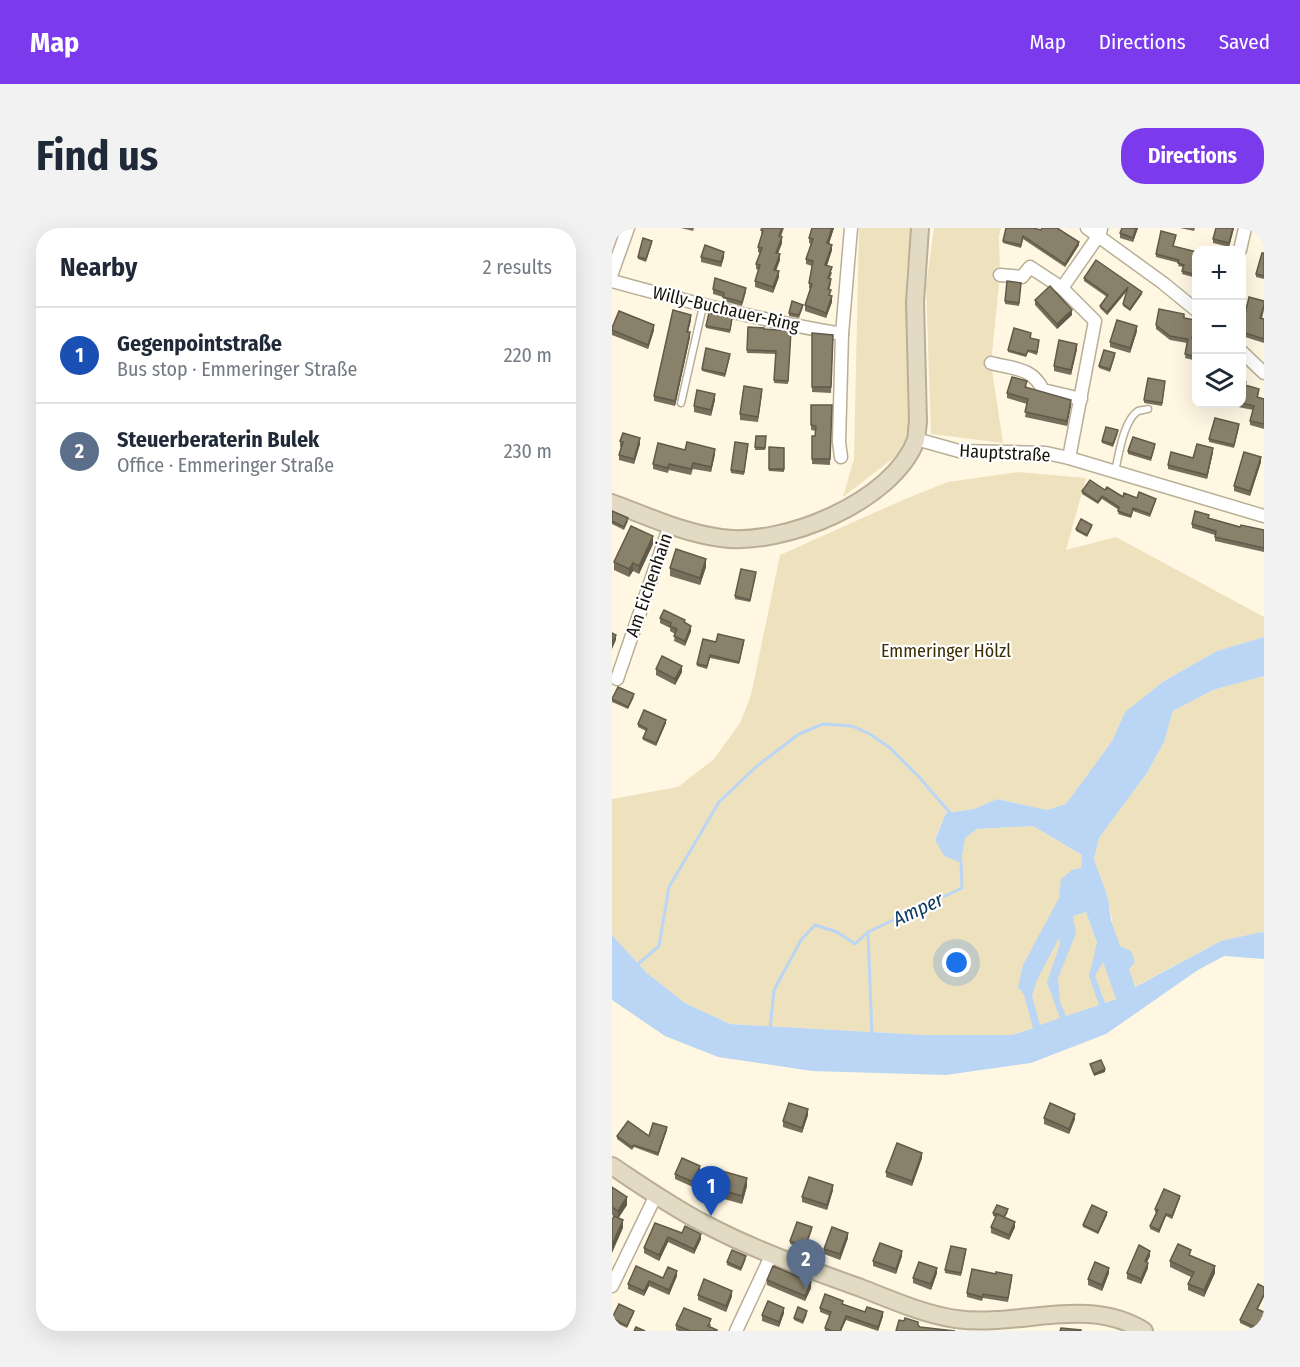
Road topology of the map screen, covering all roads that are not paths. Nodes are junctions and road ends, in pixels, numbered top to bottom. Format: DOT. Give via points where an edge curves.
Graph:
graph roads {
  1 [pos="628,228"];
  2 [pos="851,228"];
  3 [pos="920,228"];
  4 [pos="1087,228"];
  5 [pos="1245,228"];
  6 [pos="1100,232"];
  7 [pos="1241,246"];
  8 [pos="612,273"];
  9 [pos="1000,275"];
  10 [pos="612,281"];
  11 [pos="1062,288"];
  12 [pos="703,306"];
  13 [pos="1192,306"];
  14 [pos="842,334"];
  15 [pos="1244,354"];
  16 [pos="991,363"];
  17 [pos="1264,373"];
  18 [pos="1081,399"];
  19 [pos="681,403"];
  20 [pos="1148,409"];
  21 [pos="916,439"];
  22 [pos="841,457"];
  23 [pos="1069,458"];
  24 [pos="1115,471"];
  25 [pos="612,503"];
  26 [pos="1264,516"];
  27 [pos="670,525"];
  28 [pos="617,679"];
  29 [pos="612,1166"];
  30 [pos="657,1195"];
  31 [pos="772,1254"];
  32 [pos="612,1286"];
  33 [pos="990,1326"];
  34 [pos="1140,1330"];
  35 [pos="736,1331"];
  1 -- 8 [label="street"];
  2 -- 14 [label="street"];
  3 -- 21 [label="street" via="915,302"];
  4 -- 6 [label="street"];
  5 -- 7 [label="street"];
  6 -- 11 [label="street"];
  6 -- 13 [label="street"];
  9 -- 11 [label="street" via="1022,277 1030,267"];
  10 -- 12 [label="street, Willy-Buchauer-Ring"];
  11 -- 18 [label="street" via="1095,321"];
  12 -- 14 [label="street, Willy-Buchauer-Ring"];
  12 -- 19 [label="lane"];
  14 -- 22 [label="street"];
  15 -- 17 [label="street"];
  16 -- 18 [label="street" via="1030,373 1043,390"];
  18 -- 23 [label="street"];
  20 -- 24 [label="lane" via="1138,411 1130,421"];
  21 -- 23 [label="street, Hauptstraße" via="959,451 1046,453"];
  21 -- 27 [label="street" via="888,480 859,501 801,529 774,537 721,538"];
  23 -- 24 [label="street, Hauptstraße"];
  24 -- 26 [label="street, Hauptstraße"];
  25 -- 27 [label="street"];
  27 -- 28 [label="street, Am Eichenhain"];
  29 -- 30 [label="street"];
  30 -- 31 [label="street" via="704,1224"];
  30 -- 32 [label="street"];
  31 -- 33 [label="street" via="931,1313"];
  31 -- 35 [label="street"];
  33 -- 34 [label="street" via="1011,1319 1099,1314"];
}
